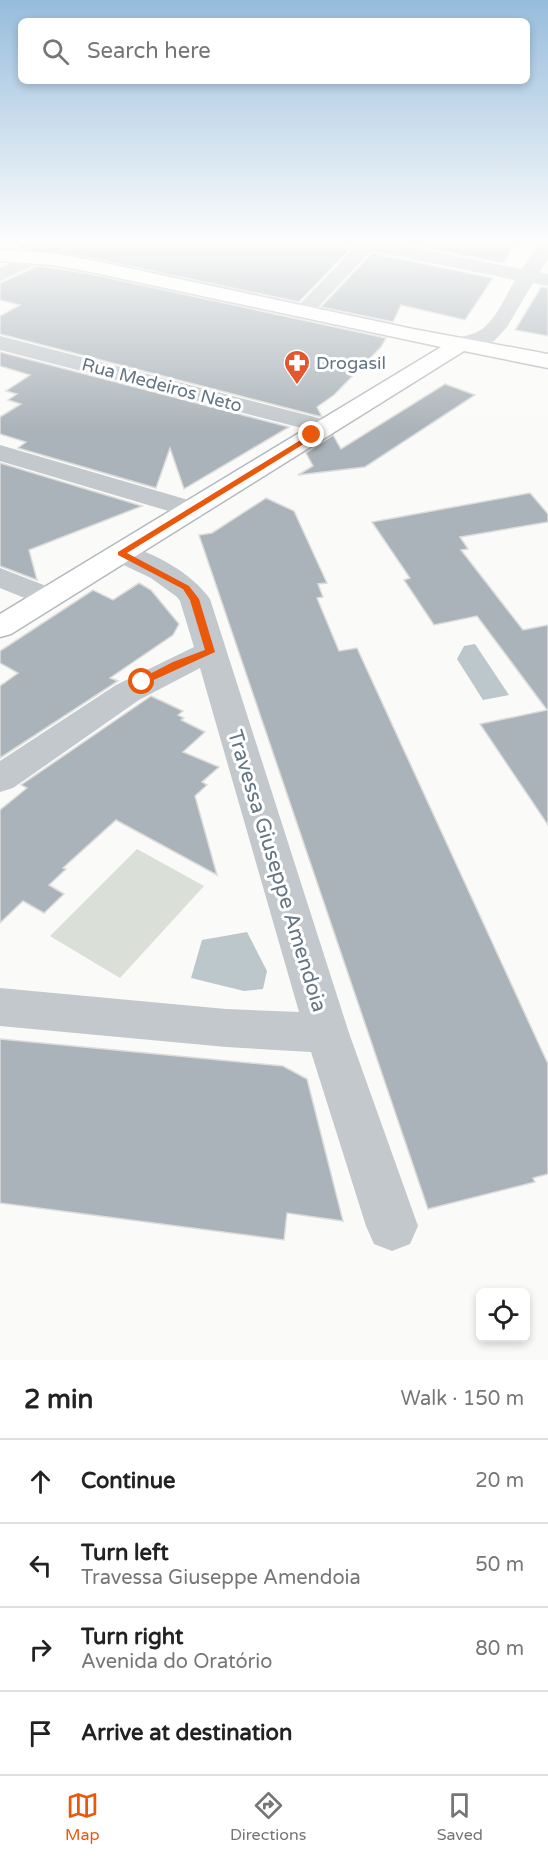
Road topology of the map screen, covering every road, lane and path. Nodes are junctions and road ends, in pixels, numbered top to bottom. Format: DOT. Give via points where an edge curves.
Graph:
graph roads {
  1 [pos="269,304"];
  2 [pos="311,304"];
  3 [pos="515,304"];
  4 [pos="304,312"];
  5 [pos="0,342"];
  6 [pos="459,345"];
  7 [pos="548,361"];
  8 [pos="325,427"];
  9 [pos="0,453"];
  10 [pos="192,510"];
  11 [pos="121,553"];
  12 [pos="0,577"];
  13 [pos="48,597"];
  14 [pos="0,627"];
  15 [pos="210,652"];
  16 [pos="0,779"];
  17 [pos="0,1006"];
  18 [pos="327,1033"];
  19 [pos="392,1226"];
  1 -- 4 [label="main road"];
  2 -- 4 [label="street"];
  3 -- 6 [label="street" via="486,336"];
  4 -- 6 [label="main road"];
  5 -- 8 [label="street, Rua Medeiros Neto"];
  6 -- 7 [label="main road"];
  6 -- 8 [label="main road"];
  8 -- 10 [label="main road"];
  9 -- 10 [label="street"];
  10 -- 11 [label="main road"];
  11 -- 13 [label="main road"];
  11 -- 15 [label="street, Travessa Giuseppe Amendoia" via="186,588 195,599"];
  12 -- 13 [label="street"];
  13 -- 14 [label="main road"];
  15 -- 16 [label="street" via="142,682"];
  15 -- 18 [label="street, Travessa Giuseppe Amendoia"];
  17 -- 18 [label="street" via="225,1028"];
  18 -- 19 [label="street, Travessa Giuseppe Amendoia"];
}
